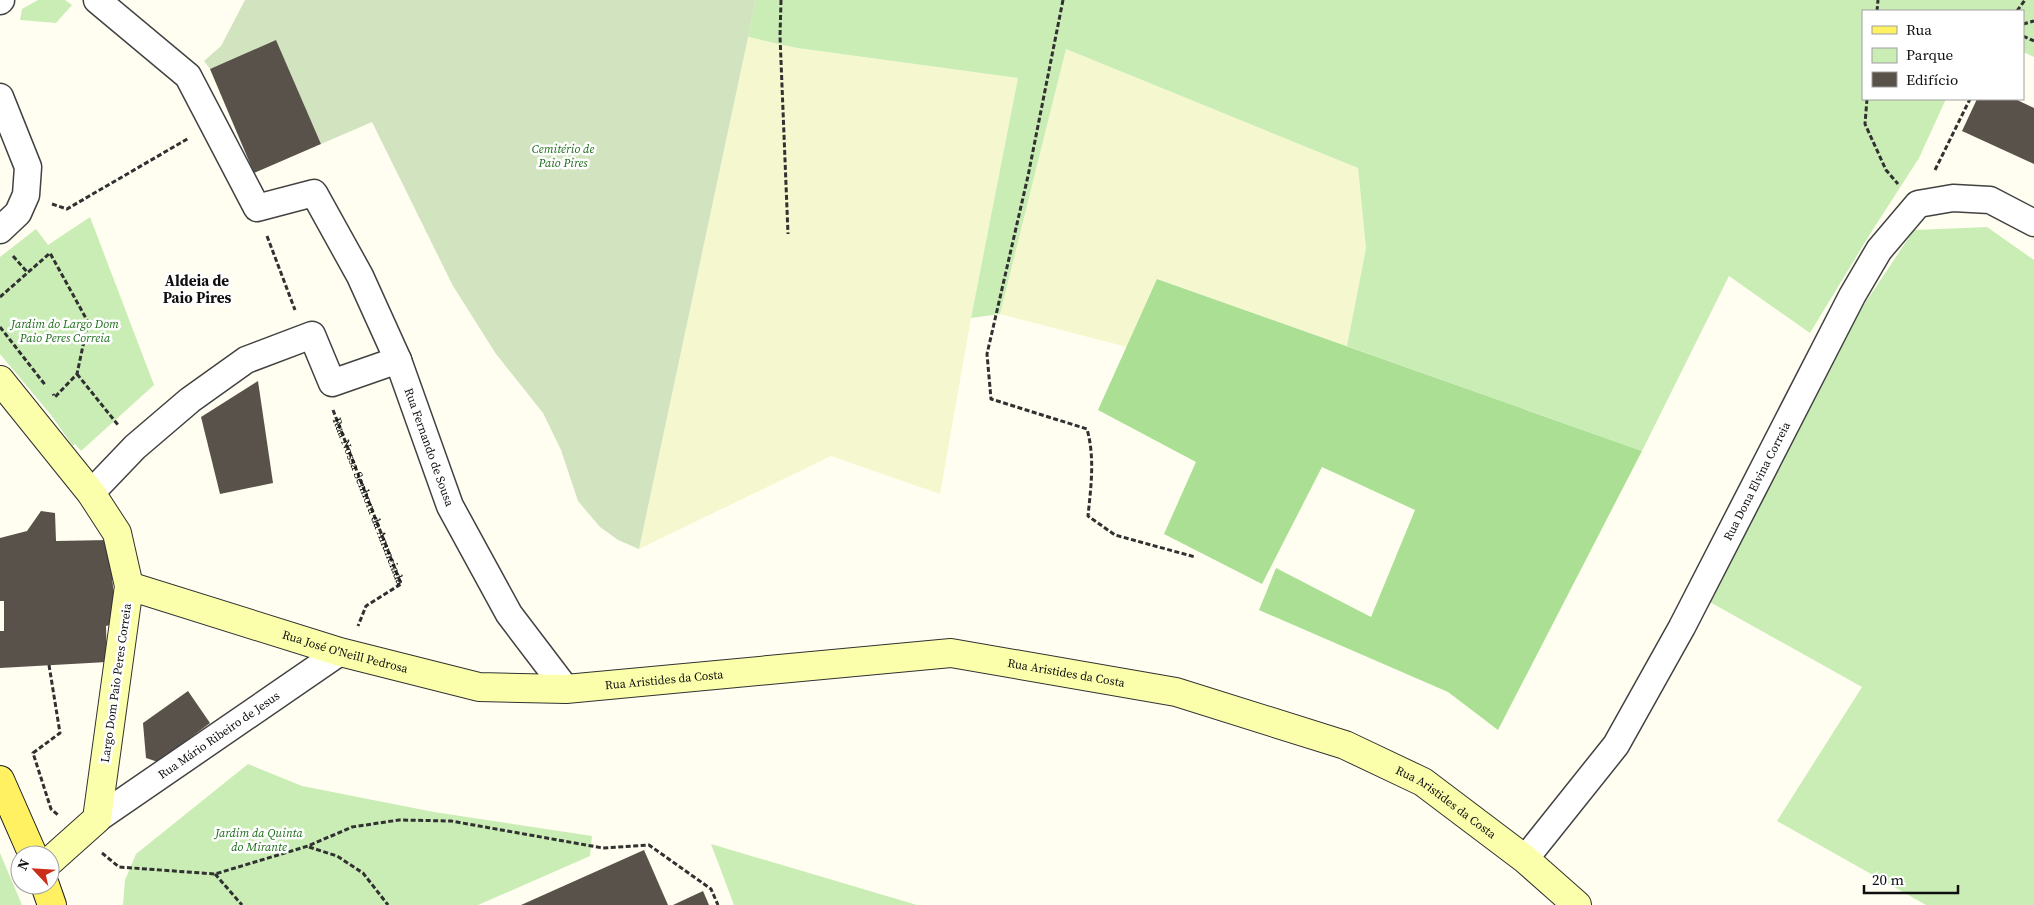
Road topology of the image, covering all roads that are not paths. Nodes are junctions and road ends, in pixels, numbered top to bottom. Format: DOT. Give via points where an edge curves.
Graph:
graph roads {
  1 [pos="97,0"];
  2 [pos="0,97"];
  3 [pos="2034,223"];
  4 [pos="0,230"];
  5 [pos="398,360"];
  6 [pos="0,380"];
  7 [pos="91,493"];
  8 [pos="129,586"];
  9 [pos="340,652"];
  10 [pos="566,688"];
  11 [pos="0,780"];
  12 [pos="97,819"];
  13 [pos="29,845"];
  14 [pos="60,852"];
  15 [pos="1525,859"];
  16 [pos="1577,905"];
  1 -- 5 [label="street, Rua Fernando de Sousa" via="188,76 257,208 314,193 360,276"];
  2 -- 4 [label="street" via="28,167 26,195 18,213"];
  3 -- 15 [label="street, Rua Dona Elvina Correia" via="1990,200 1909,196 1852,296 1682,627 1616,745"];
  5 -- 7 [label="street" via="332,383 312,335 246,360 190,400 135,447"];
  5 -- 10 [label="street, Rua Fernando de Sousa" via="450,506 509,614"];
  6 -- 7 [label="street, Largo Dom Paio Peres Correia"];
  7 -- 8 [label="street, Largo Dom Paio Peres Correia" via="117,533"];
  8 -- 9 [label="street, Rua José O'Neill Pedrosa"];
  8 -- 12 [label="street, Largo Dom Paio Peres Correia"];
  9 -- 10 [label="street, Rua José O'Neill Pedrosa" via="479,687"];
  9 -- 12 [label="street, Rua Mário Ribeiro de Jesus"];
  10 -- 15 [label="street, Rua Aristides da Costa" via="951,653 1166,690 1345,745 1423,782"];
  11 -- 13 [label="main road"];
  12 -- 14 [label="street"];
  15 -- 16 [label="street, Rua Aristides da Costa"];
}
